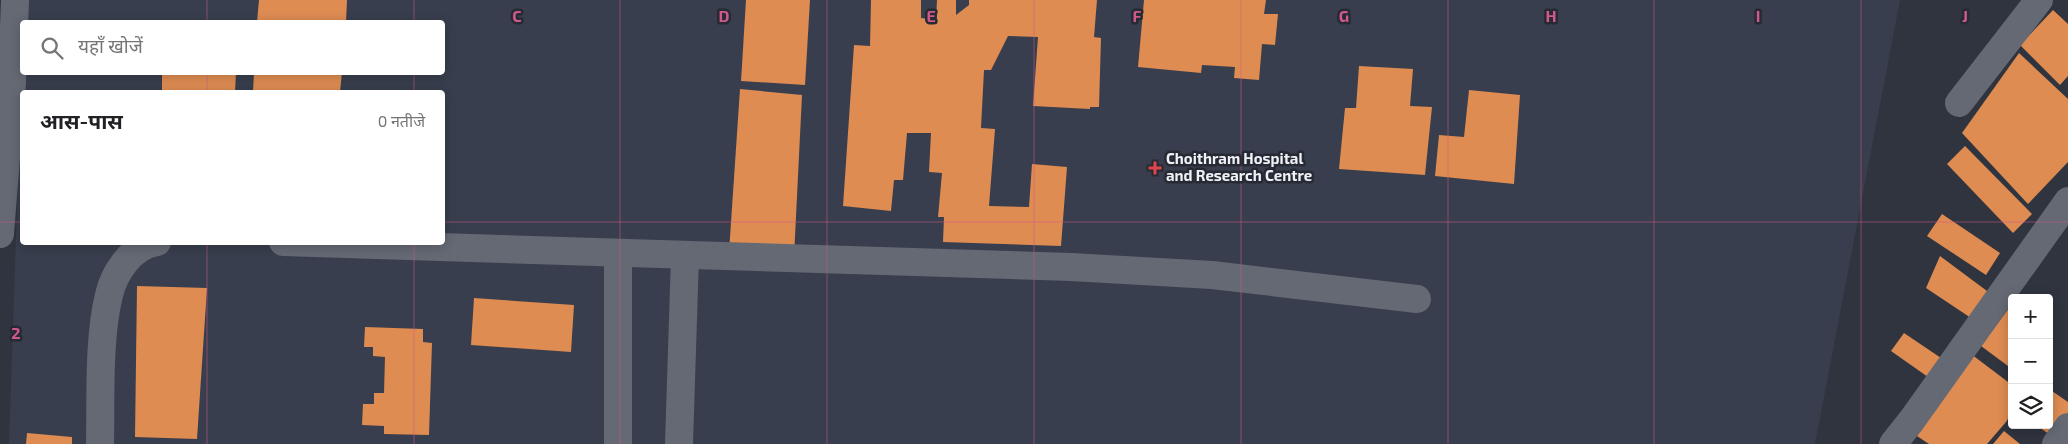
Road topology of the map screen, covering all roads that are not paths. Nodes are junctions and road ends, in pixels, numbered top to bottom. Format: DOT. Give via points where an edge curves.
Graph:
graph roads {
  1 [pos="15,0"];
  2 [pos="2039,0"];
  3 [pos="6,81"];
  4 [pos="1959,104"];
  5 [pos="2068,201"];
  6 [pos="0,234"];
  7 [pos="146,245"];
  8 [pos="366,245"];
  9 [pos="618,254"];
  10 [pos="685,256"];
  11 [pos="1416,298"];
  12 [pos="2068,427"];
  13 [pos="100,444"];
  14 [pos="618,444"];
  15 [pos="679,444"];
  16 [pos="1893,444"];
  17 [pos="2056,444"];
  1 -- 3 [label="street"];
  2 -- 4 [label="street"];
  3 -- 6 [label="street"];
  5 -- 16 [label="street"];
  7 -- 13 [label="street" via="126,258 109,294 103,340"];
  8 -- 9 [label="street"];
  9 -- 10 [label="street"];
  9 -- 14 [label="street"];
  10 -- 11 [label="street" via="1062,266 1193,274"];
  10 -- 15 [label="street"];
  12 -- 17 [label="street"];
}
